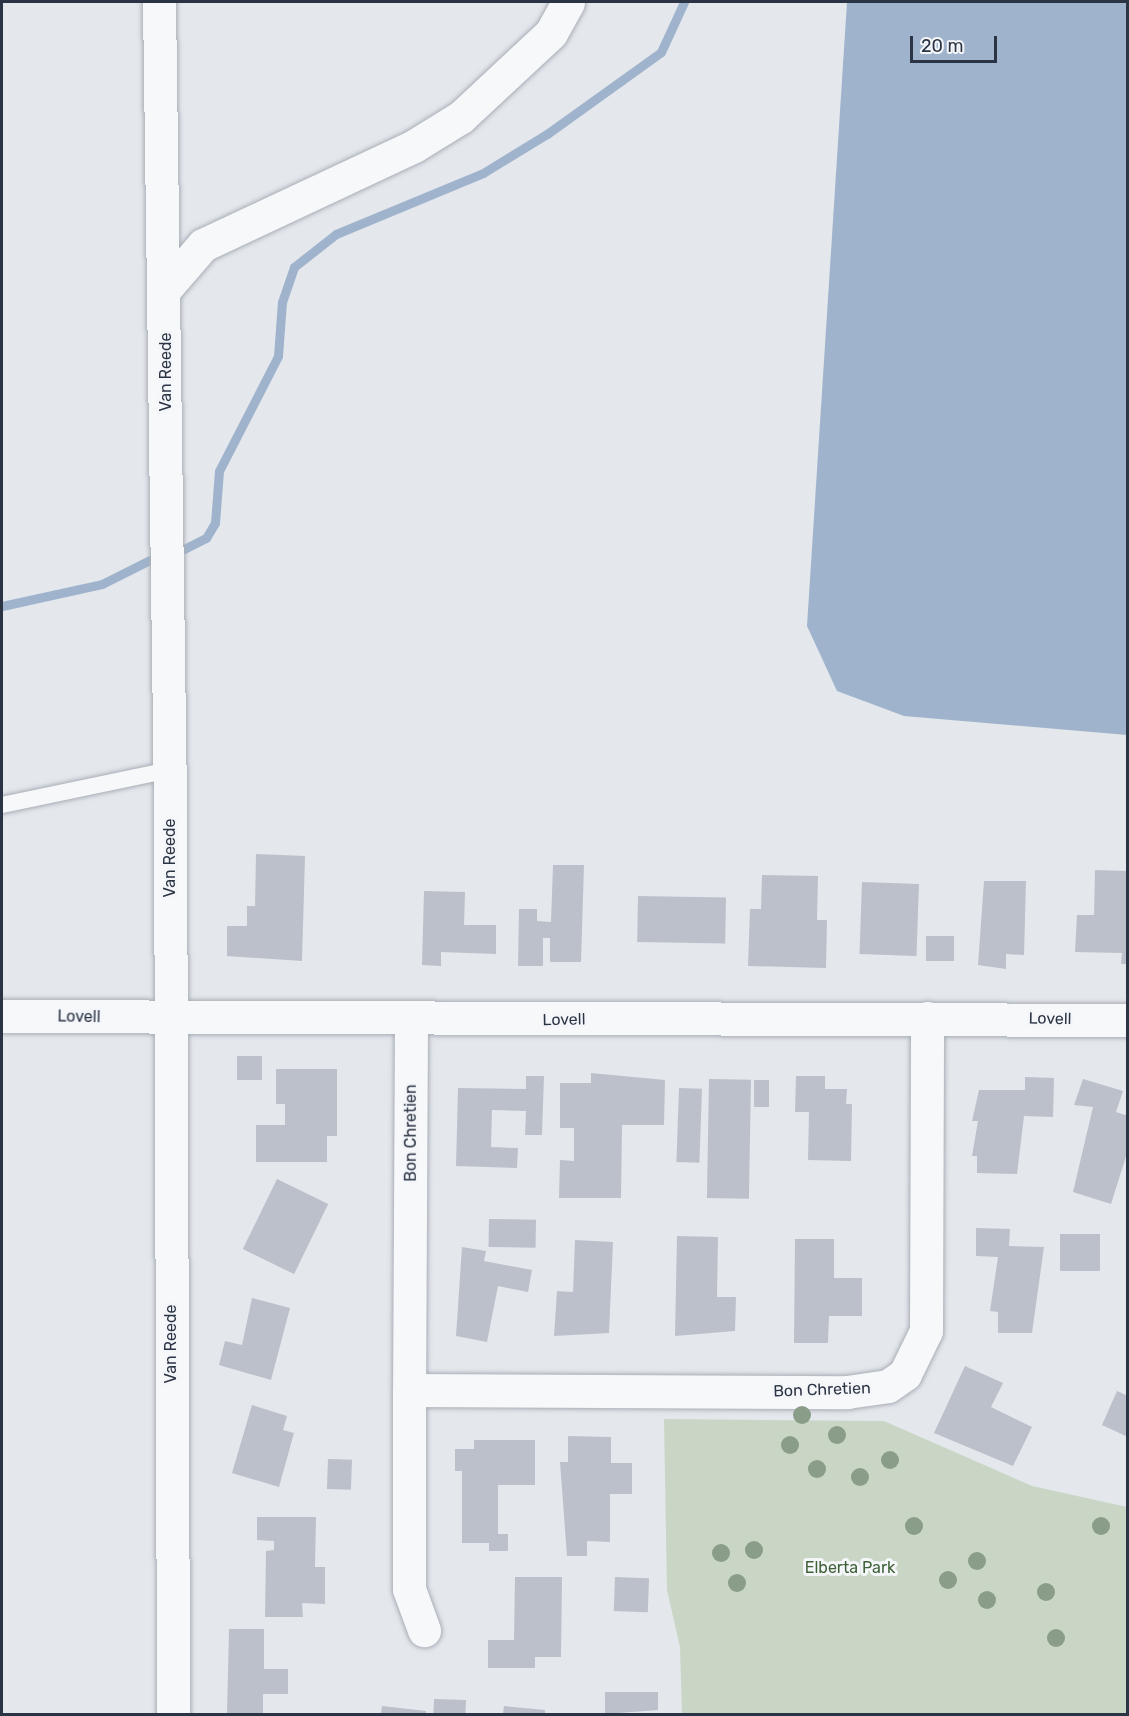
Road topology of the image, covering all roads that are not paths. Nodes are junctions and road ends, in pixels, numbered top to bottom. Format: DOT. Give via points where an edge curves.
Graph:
graph roads {
  1 [pos="159,2"];
  2 [pos="568,2"];
  3 [pos="165,289"];
  4 [pos="169,770"];
  5 [pos="2,805"];
  6 [pos="2,1016"];
  7 [pos="170,1017"];
  8 [pos="927,1018"];
  9 [pos="1128,1020"];
  10 [pos="411,1021"];
  11 [pos="409,1390"];
  12 [pos="424,1630"];
  13 [pos="173,1714"];
  1 -- 3 [label="street, Van Reede"];
  2 -- 3 [label="street" via="551,33 461,117 414,146 203,245"];
  3 -- 4 [label="street, Van Reede"];
  4 -- 5 [label="lane"];
  4 -- 7 [label="street, Van Reede"];
  6 -- 7 [label="street, Lovell"];
  7 -- 10 [label="street, Lovell"];
  7 -- 13 [label="street, Van Reede"];
  8 -- 9 [label="street, Lovell"];
  8 -- 10 [label="street, Lovell"];
  8 -- 11 [label="street, Bon Chretien" via="926,1331 905,1374 888,1386 847,1392"];
  10 -- 11 [label="street, Bon Chretien"];
  11 -- 12 [label="street, Bon Chretien" via="409,1589"];
}
